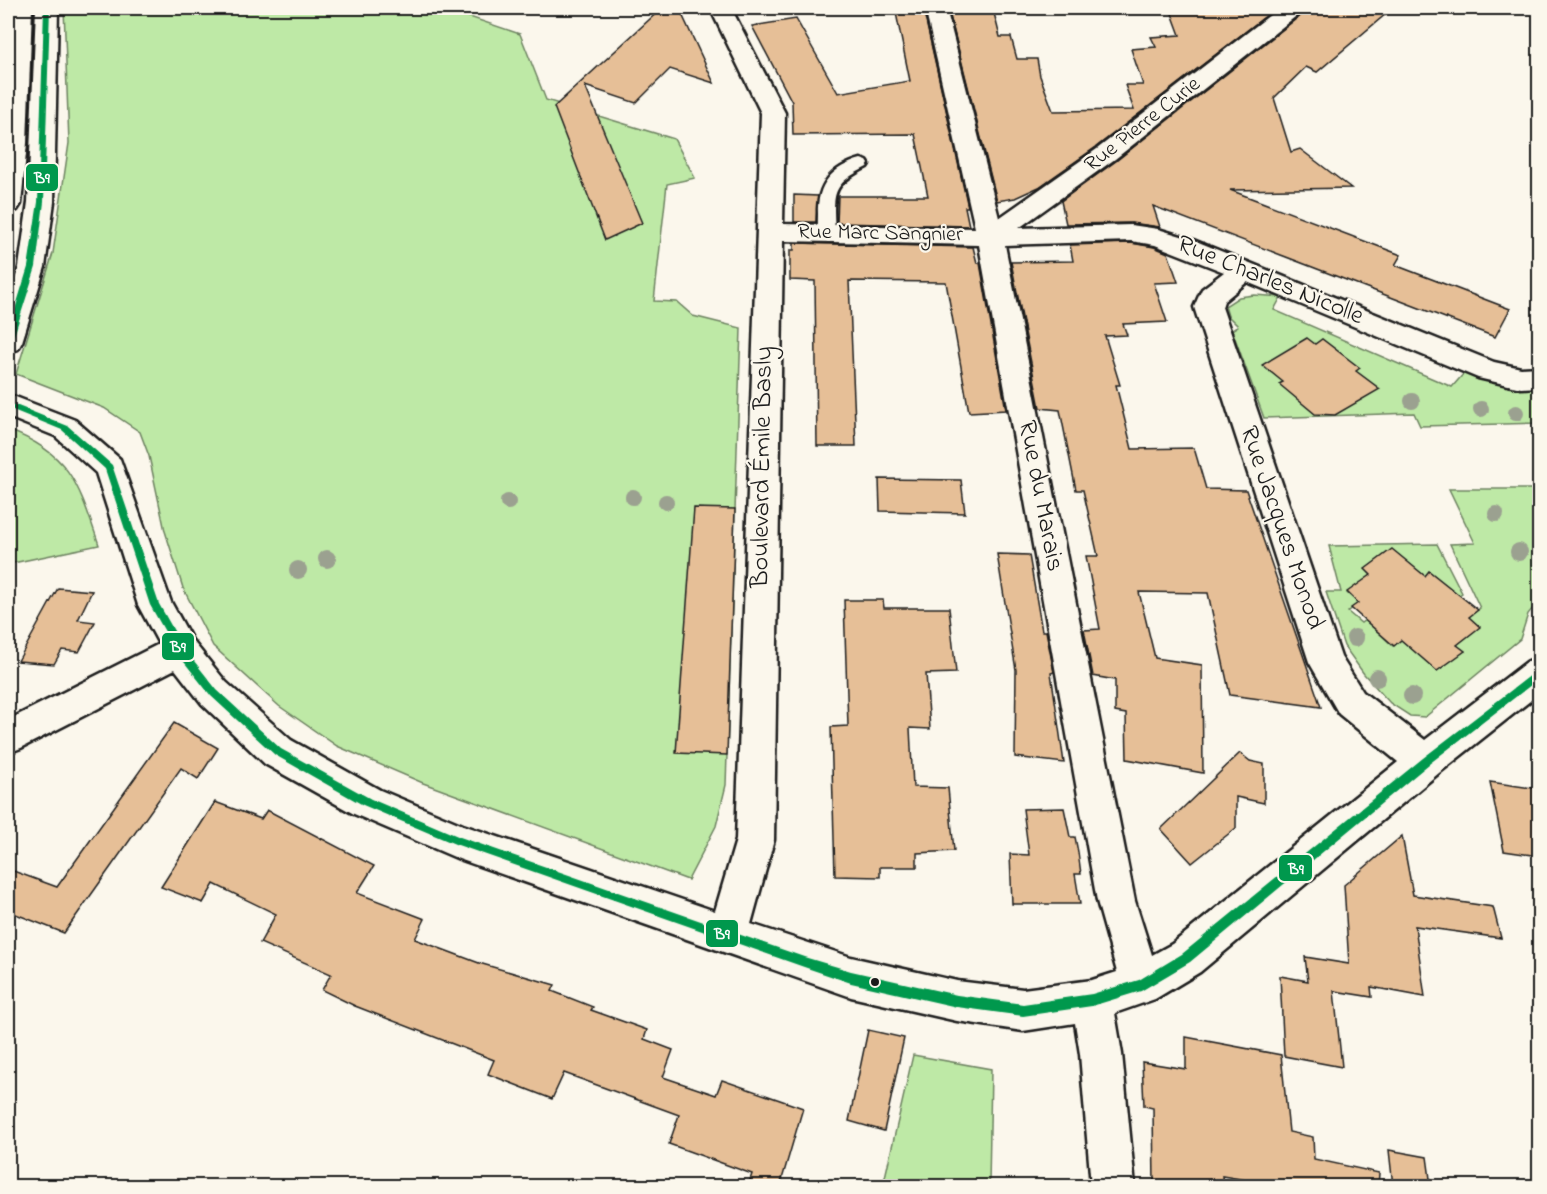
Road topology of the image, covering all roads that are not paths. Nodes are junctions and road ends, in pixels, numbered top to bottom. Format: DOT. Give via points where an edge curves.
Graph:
graph roads {
  1 [pos="21,8"];
  2 [pos="47,8"];
  3 [pos="721,8"];
  4 [pos="935,8"];
  5 [pos="1292,8"];
  6 [pos="861,164"];
  7 [pos="8,204"];
  8 [pos="770,232"];
  9 [pos="828,233"];
  10 [pos="990,236"];
  11 [pos="1243,271"];
  12 [pos="8,342"];
  13 [pos="1539,377"];
  14 [pos="8,405"];
  15 [pos="180,650"];
  16 [pos="1539,672"];
  17 [pos="8,737"];
  18 [pos="1426,761"];
  19 [pos="728,935"];
  20 [pos="1142,985"];
  21 [pos="1092,1000"];
  22 [pos="1113,1186"];
  1 -- 7 [label="street"];
  2 -- 12 [label="street" via="41,202 32,267"];
  3 -- 8 [label="street, Boulevard Émile Basly" via="773,113"];
  4 -- 10 [label="street, Rue du Marais"];
  5 -- 10 [label="street, Rue Pierre Curie" via="1151,120"];
  6 -- 9 [label="lane" via="832,180 826,194"];
  8 -- 9 [label="street, Rue Marc Sangnier"];
  8 -- 19 [label="street, Boulevard Émile Basly" via="755,840"];
  9 -- 10 [label="street, Rue Marc Sangnier"];
  10 -- 11 [label="street, Rue Charles Nicolle" via="1146,234"];
  10 -- 20 [label="street, Rue du Marais" via="1116,902"];
  11 -- 13 [label="street, Rue Charles Nicolle" via="1488,371 1521,378"];
  11 -- 18 [label="street, Rue Jacques Monod" via="1212,296 1208,307 1326,662 1352,704"];
  14 -- 15 [label="street" via="66,428 109,467 155,605"];
  15 -- 17 [label="street"];
  15 -- 19 [label="street" via="214,693 278,752 367,802 459,841"];
  16 -- 18 [label="street"];
  18 -- 20 [label="street" via="1186,957"];
  19 -- 21 [label="street" via="851,977 957,1001 1023,1010"];
  20 -- 21 [label="street"];
  21 -- 22 [label="street"];
}
